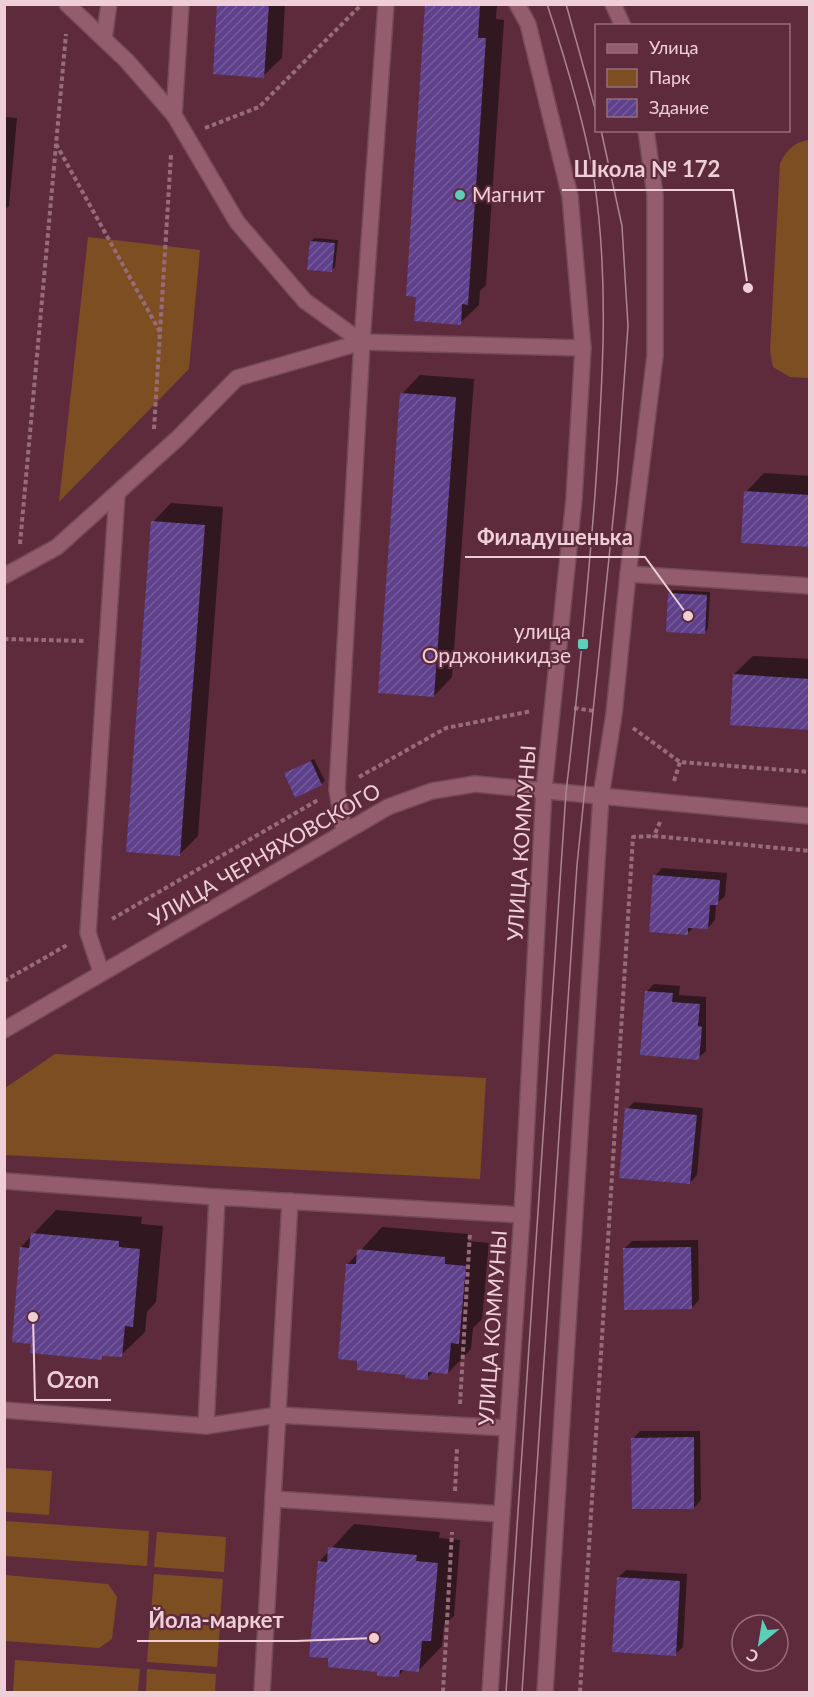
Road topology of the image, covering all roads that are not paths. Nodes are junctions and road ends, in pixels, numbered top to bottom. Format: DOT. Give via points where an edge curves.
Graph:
graph roads {
  1 [pos="109,4"];
  2 [pos="181,4"];
  3 [pos="386,4"];
  4 [pos="517,4"];
  5 [pos="613,4"];
  6 [pos="68,6"];
  7 [pos="622,24"];
  8 [pos="104,39"];
  9 [pos="174,115"];
  10 [pos="646,132"];
  11 [pos="362,342"];
  12 [pos="583,348"];
  13 [pos="117,494"];
  14 [pos="11,572"];
  15 [pos="628,574"];
  16 [pos="810,586"];
  17 [pos="544,789"];
  18 [pos="601,796"];
  19 [pos="810,816"];
  20 [pos="344,832"];
  21 [pos="101,972"];
  22 [pos="4,1030"];
  23 [pos="4,1181"];
  24 [pos="217,1197"];
  25 [pos="290,1201"];
  26 [pos="522,1215"];
  27 [pos="4,1410"];
  28 [pos="278,1415"];
  29 [pos="206,1426"];
  30 [pos="507,1428"];
  31 [pos="273,1499"];
  32 [pos="501,1514"];
  33 [pos="262,1692"];
  34 [pos="490,1692"];
  35 [pos="545,1692"];
  1 -- 8 [label="street"];
  2 -- 9 [label="street"];
  3 -- 11 [label="street"];
  4 -- 12 [label="street, УЛИЦА КОММУНЫ" via="528,24 570,196"];
  5 -- 7 [label="street"];
  6 -- 8 [label="street"];
  8 -- 9 [label="street"];
  9 -- 11 [label="street" via="237,222 305,301"];
  10 -- 15 [label="street" via="655,195 655,356"];
  11 -- 12 [label="street"];
  11 -- 13 [label="street" via="237,378"];
  11 -- 20 [label="street" via="337,789"];
  12 -- 17 [label="street, УЛИЦА КОММУНЫ" via="574,499"];
  13 -- 14 [label="street" via="57,547"];
  13 -- 21 [label="street" via="88,933"];
  15 -- 16 [label="street"];
  15 -- 18 [label="street" via="614,714"];
  17 -- 18 [label="street, УЛИЦА ЧЕРНЯХОВСКОГО"];
  17 -- 20 [label="street, УЛИЦА ЧЕРНЯХОВСКОГО" via="475,784 432,791 388,807"];
  17 -- 26 [label="street, УЛИЦА КОММУНЫ"];
  18 -- 19 [label="street, УЛИЦА ЧЕРНЯХОВСКОГО"];
  18 -- 35 [label="street"];
  20 -- 21 [label="street, УЛИЦА ЧЕРНЯХОВСКОГО"];
  21 -- 22 [label="street, УЛИЦА ЧЕРНЯХОВСКОГО"];
  23 -- 24 [label="street"];
  24 -- 25 [label="street"];
  24 -- 29 [label="street"];
  25 -- 26 [label="street"];
  25 -- 28 [label="street"];
  26 -- 30 [label="street, УЛИЦА КОММУНЫ"];
  27 -- 29 [label="street"];
  28 -- 29 [label="street"];
  28 -- 30 [label="street"];
  28 -- 31 [label="street"];
  30 -- 32 [label="street, УЛИЦА КОММУНЫ"];
  31 -- 32 [label="street"];
  31 -- 33 [label="street"];
  32 -- 34 [label="street, УЛИЦА КОММУНЫ"];
}
